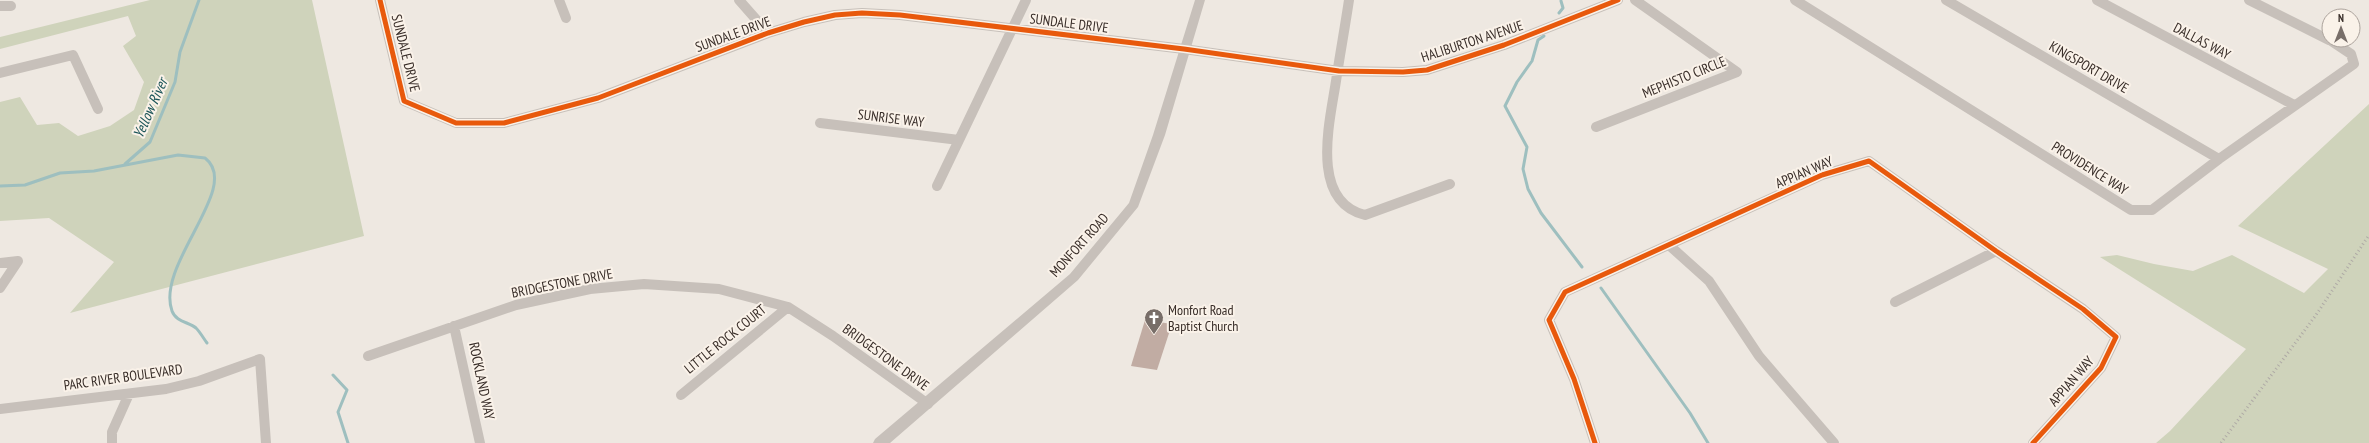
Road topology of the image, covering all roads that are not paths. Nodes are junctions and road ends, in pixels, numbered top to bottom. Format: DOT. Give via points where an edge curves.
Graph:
graph roads {
  1 [pos="380,0"];
  2 [pos="559,0"];
  3 [pos="739,0"];
  4 [pos="1026,0"];
  5 [pos="1200,0"];
  6 [pos="1349,0"];
  7 [pos="1618,0"];
  8 [pos="1635,0"];
  9 [pos="1796,0"];
  10 [pos="1946,0"];
  11 [pos="2097,0"];
  12 [pos="2249,0"];
  13 [pos="0,6"];
  14 [pos="11,6"];
  15 [pos="566,18"];
  16 [pos="1012,29"];
  17 [pos="768,33"];
  18 [pos="2321,36"];
  19 [pos="2342,48"];
  20 [pos="1184,49"];
  21 [pos="1339,71"];
  22 [pos="0,74"];
  23 [pos="2294,105"];
  24 [pos="98,110"];
  25 [pos="820,123"];
  26 [pos="1596,127"];
  27 [pos="959,140"];
  28 [pos="2219,159"];
  29 [pos="1450,184"];
  30 [pos="937,186"];
  31 [pos="1670,246"];
  32 [pos="1996,251"];
  33 [pos="0,262"];
  34 [pos="0,288"];
  35 [pos="1895,302"];
  36 [pos="788,307"];
  37 [pos="454,326"];
  38 [pos="368,356"];
  39 [pos="130,394"];
  40 [pos="681,394"];
  41 [pos="928,404"];
  42 [pos="0,409"];
  43 [pos="112,443"];
  44 [pos="266,443"];
  45 [pos="480,443"];
  46 [pos="881,443"];
  47 [pos="1595,443"];
  48 [pos="1834,443"];
  49 [pos="2033,443"];
  1 -- 17 [label="street, SUNDALE DRIVE" via="404,100 456,123 504,123 598,98"];
  2 -- 15 [label="street"];
  3 -- 17 [label="street"];
  4 -- 16 [label="street"];
  5 -- 20 [label="street, MONFORT ROAD"];
  6 -- 21 [label="street"];
  7 -- 21 [label="street, HALIBURTON AVENUE" via="1504,45 1427,70"];
  8 -- 26 [label="street, MEPHISTO CIRCLE" via="1737,72"];
  9 -- 28 [label="street, PROVIDENCE WAY" via="2130,210 2152,210"];
  10 -- 28 [label="street, KINGSPORT DRIVE"];
  11 -- 23 [label="street, DALLAS WAY"];
  12 -- 18 [label="street, PROVIDENCE WAY"];
  13 -- 14 [label="street"];
  16 -- 17 [label="street, SUNDALE DRIVE" via="900,15 862,14 836,15"];
  16 -- 20 [label="street, SUNDALE DRIVE"];
  16 -- 27 [label="street"];
  19 -- 23 [label="street, PROVIDENCE WAY" via="2351,54 2354,64"];
  20 -- 21 [label="street, HALIBURTON AVENUE"];
  20 -- 41 [label="street, MONFORT ROAD" via="1159,135 1134,204 1074,276"];
  21 -- 29 [label="street" via="1326,146 1326,162 1335,191 1350,210 1356,214 1374,213"];
  22 -- 24 [label="street" via="73,55"];
  23 -- 28 [label="street, PROVIDENCE WAY"];
  25 -- 27 [label="street, SUNRISE WAY"];
  27 -- 30 [label="street"];
  31 -- 32 [label="street, APPIAN WAY" via="1822,175 1869,161"];
  31 -- 47 [label="street, APPIAN WAY" via="1565,292 1549,320 1574,379"];
  31 -- 48 [label="street" via="1709,281 1759,356"];
  32 -- 35 [label="street"];
  32 -- 49 [label="street, APPIAN WAY" via="2083,309 2116,337 2101,368"];
  33 -- 34 [label="street" via="18,261"];
  36 -- 37 [label="street, BRIDGESTONE DRIVE" via="719,289 644,284 590,289 523,304"];
  36 -- 40 [label="street, LITTLE ROCK COURT"];
  36 -- 41 [label="street, BRIDGESTONE DRIVE" via="834,336"];
  37 -- 38 [label="street, BRIDGESTONE DRIVE"];
  37 -- 45 [label="street, ROCKLAND WAY"];
  39 -- 42 [label="street, PARC RIVER BOULEVARD"];
  39 -- 43 [label="street" via="112,432"];
  39 -- 44 [label="street, PARC RIVER BOULEVARD" via="199,381 260,359"];
  41 -- 46 [label="street, MONFORT ROAD"];
}
